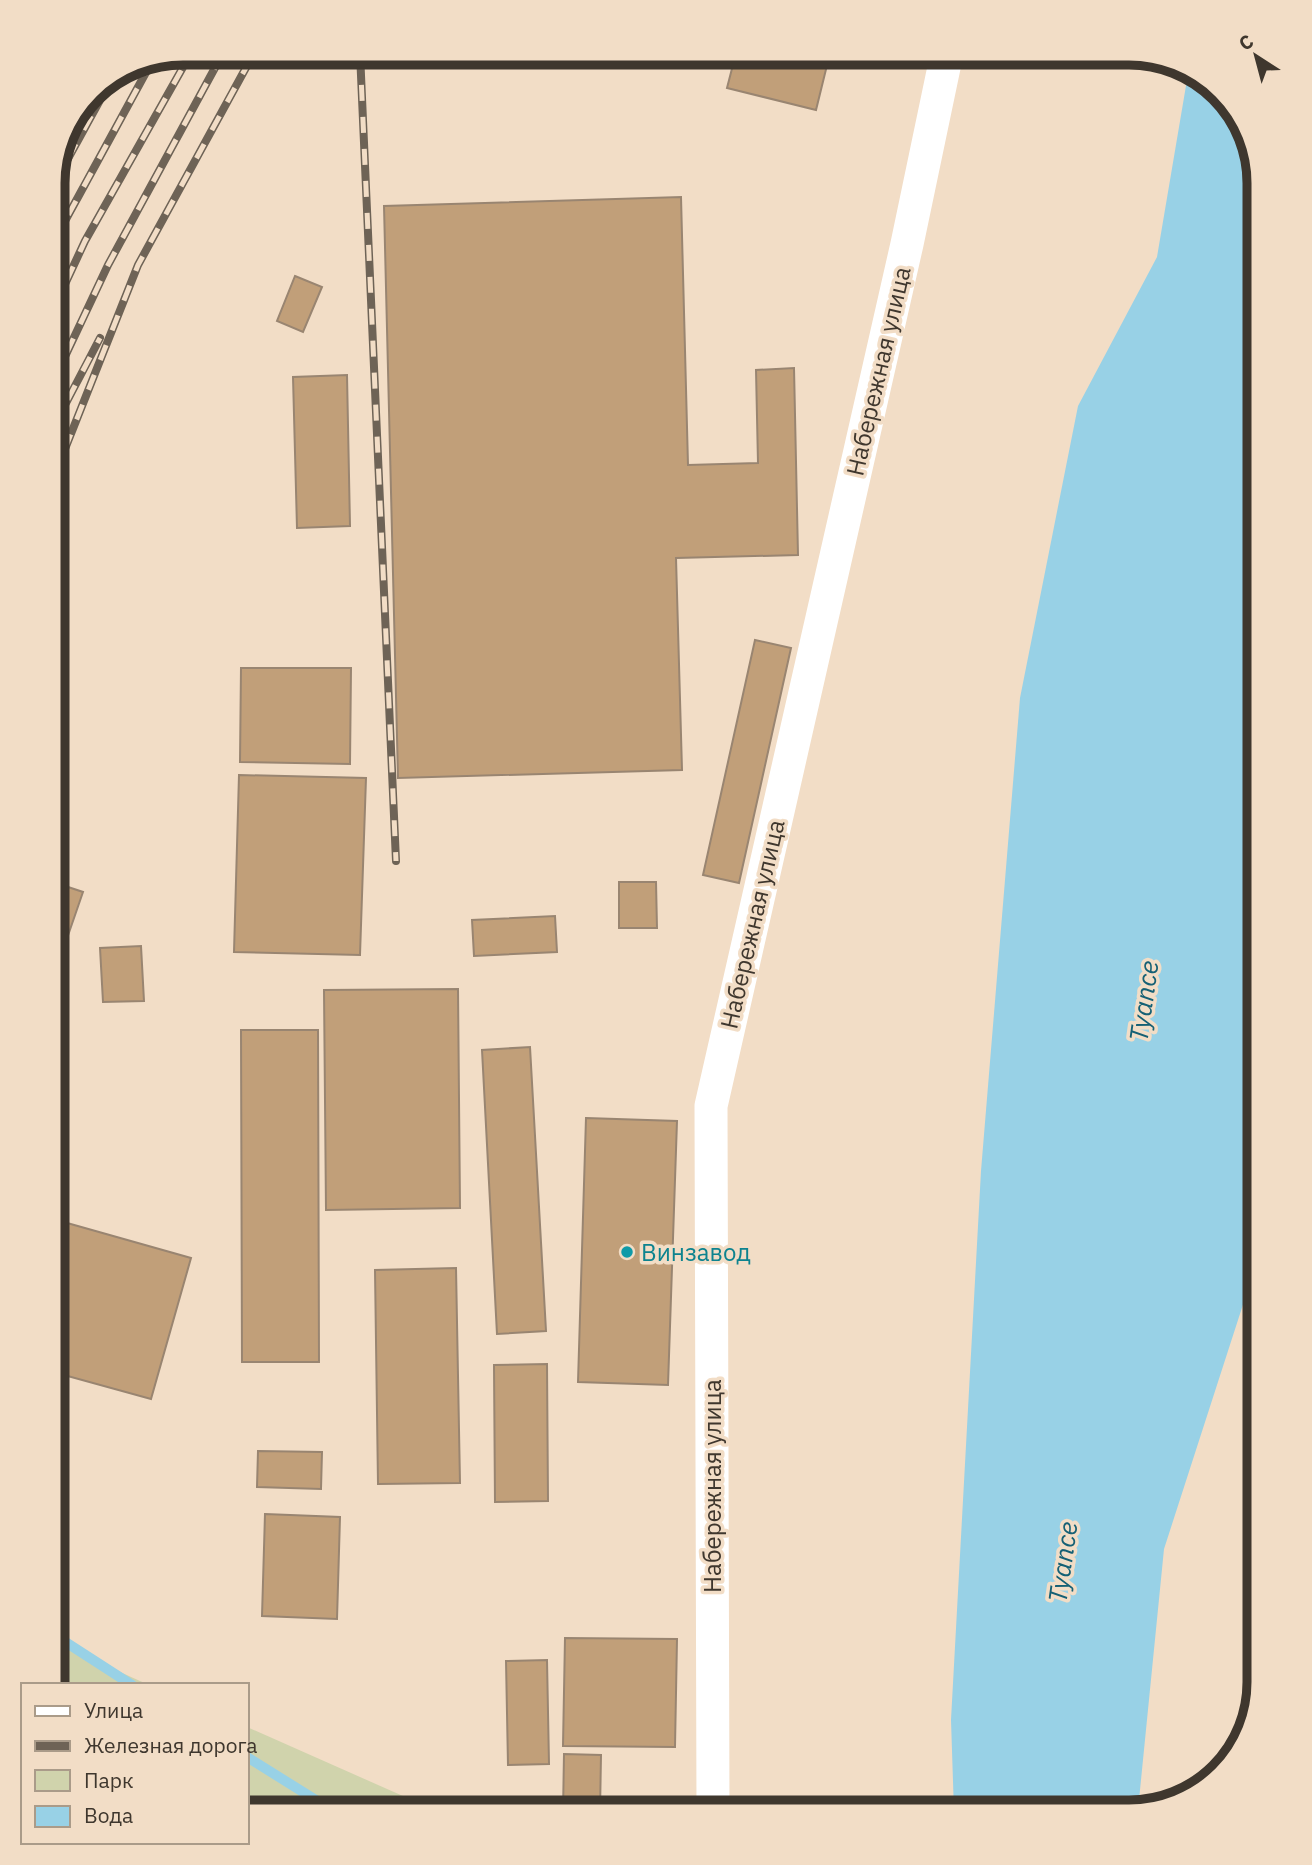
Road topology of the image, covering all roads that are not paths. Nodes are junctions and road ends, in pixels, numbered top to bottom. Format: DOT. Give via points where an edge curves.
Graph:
graph roads {
  1 [pos="944,65"];
  2 [pos="713,1800"];
  1 -- 2 [label="street, Набережная улица" via="711,1106"];
}
